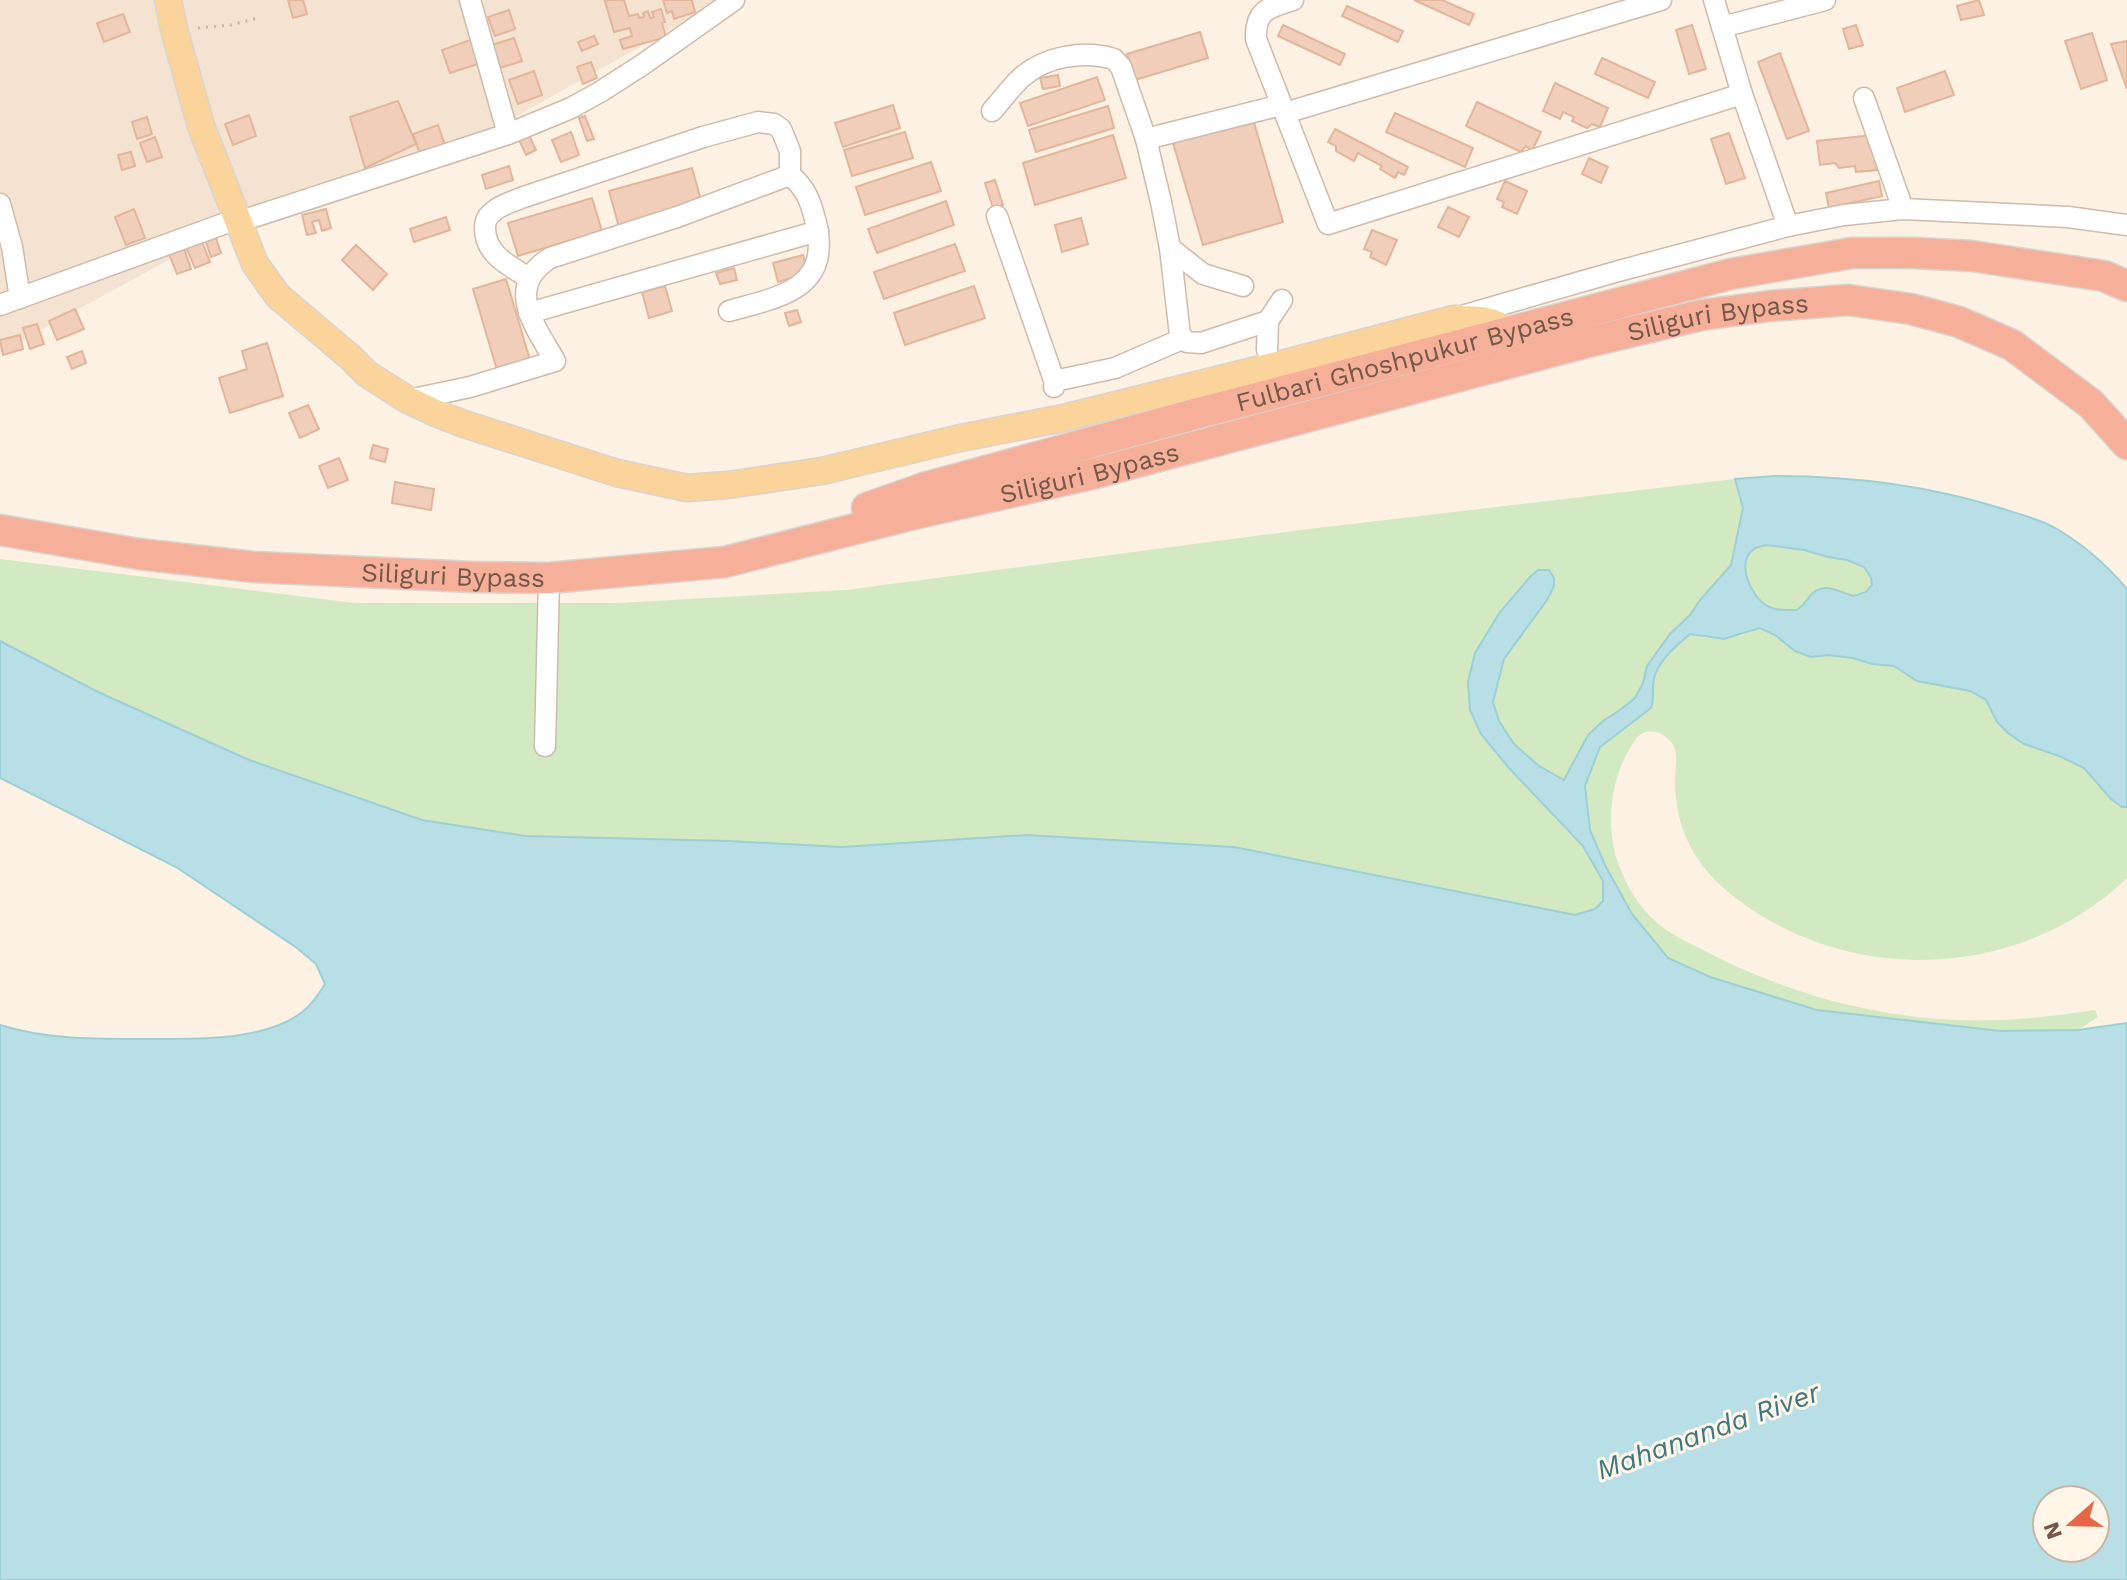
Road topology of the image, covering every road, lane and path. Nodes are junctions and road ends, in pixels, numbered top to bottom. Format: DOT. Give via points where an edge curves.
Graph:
graph roads {
  1 [pos="168,0"];
  2 [pos="470,0"];
  3 [pos="1293,0"];
  4 [pos="1661,0"];
  5 [pos="1825,0"];
  6 [pos="1717,2"];
  7 [pos="726,3"];
  8 [pos="258,18"];
  9 [pos="1722,27"];
  10 [pos="174,29"];
  11 [pos="1742,94"];
  12 [pos="1864,98"];
  13 [pos="1283,109"];
  14 [pos="992,111"];
  15 [pos="508,134"];
  16 [pos="1146,139"];
  17 [pos="790,175"];
  18 [pos="0,204"];
  19 [pos="1903,209"];
  20 [pos="997,216"];
  21 [pos="238,220"];
  22 [pos="2127,225"];
  23 [pos="1788,226"];
  24 [pos="818,231"];
  25 [pos="1170,248"];
  26 [pos="529,278"];
  27 [pos="1243,286"];
  28 [pos="2127,286"];
  29 [pos="20,298"];
  30 [pos="1282,300"];
  31 [pos="0,305"];
  32 [pos="729,311"];
  33 [pos="529,313"];
  34 [pos="1453,319"];
  35 [pos="1268,321"];
  36 [pos="1509,332"];
  37 [pos="1182,339"];
  38 [pos="1267,350"];
  39 [pos="408,400"];
  40 [pos="2127,444"];
  41 [pos="0,530"];
  42 [pos="605,571"];
  43 [pos="549,578"];
  44 [pos="545,746"];
  1 -- 10 [label="main road"];
  2 -- 15 [label="street"];
  3 -- 13 [label="street" via="1271,7 1255,24"];
  4 -- 13 [label="street"];
  5 -- 9 [label="street"];
  6 -- 9 [label="street"];
  7 -- 15 [label="street" via="600,92"];
  8 -- 10 [label="path"];
  9 -- 11 [label="street"];
  10 -- 21 [label="main road" via="201,126"];
  11 -- 13 [label="street" via="1328,224"];
  11 -- 23 [label="street"];
  12 -- 19 [label="street"];
  13 -- 16 [label="street"];
  14 -- 16 [label="street" via="1018,80 1044,63 1070,56 1109,57 1121,67"];
  15 -- 21 [label="street"];
  16 -- 25 [label="street"];
  17 -- 24 [label="street" via="807,193"];
  17 -- 26 [label="street" via="557,255"];
  17 -- 26 [label="street" via="790,151 781,129 758,122 496,208 489,215 486,240 497,256"];
  18 -- 29 [label="street"];
  19 -- 22 [label="street"];
  19 -- 23 [label="street"];
  20 -- 37 [label="street" via="1054,385 1064,378 1115,368"];
  21 -- 29 [label="street"];
  21 -- 39 [label="main road" via="255,264 278,296 367,374"];
  23 -- 34 [label="street"];
  24 -- 32 [label="street" via="818,257 807,280 782,296"];
  24 -- 33 [label="street"];
  25 -- 27 [label="street" via="1203,274"];
  25 -- 37 [label="street"];
  26 -- 33 [label="street"];
  28 -- 36 [label="highway, Fulbari Ghoshpukur Bypass" via="2104,276 1972,256 1852,253 1731,274"];
  29 -- 31 [label="street"];
  30 -- 35 [label="street"];
  33 -- 39 [label="street" via="555,361"];
  34 -- 36 [label="main road" via="1496,323"];
  34 -- 39 [label="main road" via="1063,418 822,471 717,486 687,488 617,473 464,424"];
  35 -- 37 [label="street" via="1201,343"];
  35 -- 38 [label="street"];
  36 -- 42 [label="highway, Fulbari Ghoshpukur Bypass" via="924,488 782,537"];
  40 -- 42 [label="highway, Siliguri Bypass" via="2091,404 2012,345 1959,322 1848,300 1770,306 1702,315 1584,343 1092,474 725,562"];
  41 -- 43 [label="highway, Siliguri Bypass" via="254,567"];
  42 -- 43 [label="highway, Siliguri Bypass"];
  43 -- 44 [label="street"];
}
